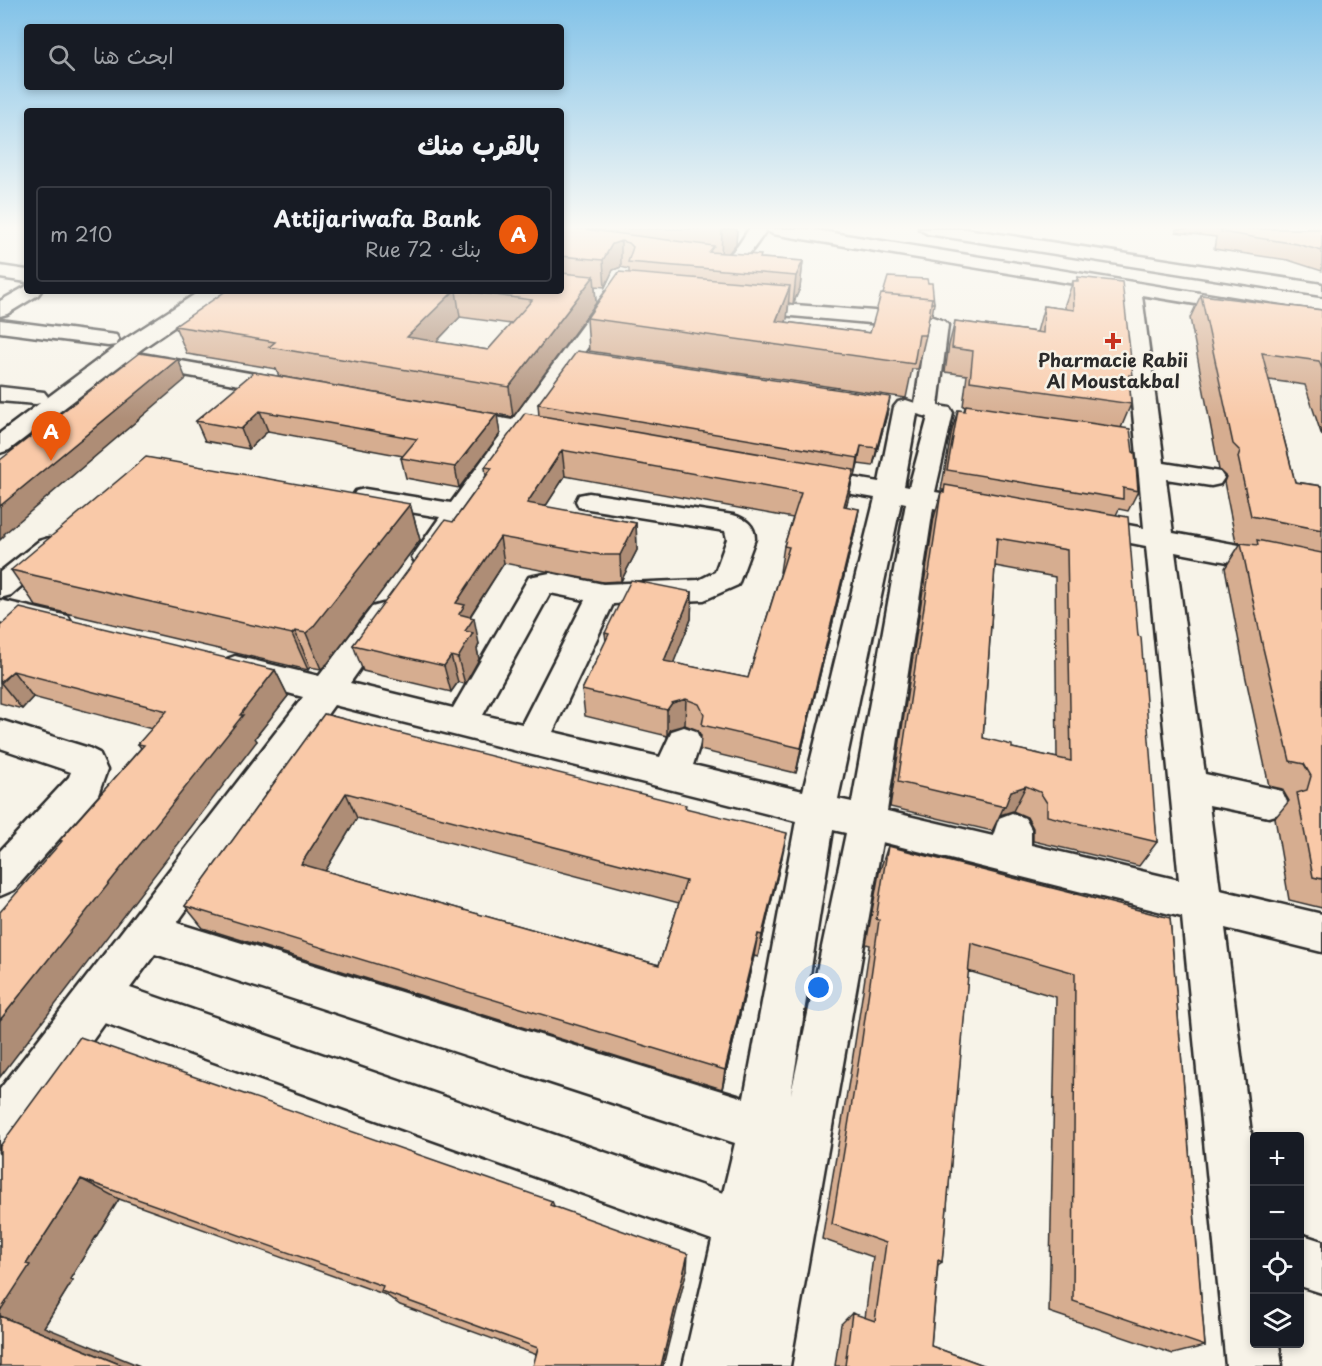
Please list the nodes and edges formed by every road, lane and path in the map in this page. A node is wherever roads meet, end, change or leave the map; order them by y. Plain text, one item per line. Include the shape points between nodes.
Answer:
1 (614, 293) edge
2 (1131, 293) edge
3 (1160, 293) edge
4 (26, 294) edge
5 (178, 294) edge
6 (208, 294) edge
7 (724, 305) edge
8 (0, 310) edge
9 (1322, 319) edge
10 (0, 326) edge
11 (120, 347) junction
12 (314, 384) edge
13 (0, 394) edge
14 (36, 397) junction
15 (433, 405) edge
16 (524, 422) junction
17 (0, 423) edge
18 (577, 430) edge
19 (0, 445) edge
20 (1142, 451) junction
21 (793, 466) edge
22 (1211, 478) dead end
23 (907, 485) junction
24 (341, 493) edge
25 (590, 501) dead end
26 (1009, 503) edge
27 (458, 512) junction
28 (1066, 513) edge
29 (70, 528) edge
30 (1158, 529) junction
31 (1322, 549) edge
32 (1322, 570) edge
33 (0, 588) edge
34 (603, 594) junction
35 (0, 610) edge
36 (90, 633) edge
37 (204, 660) edge
38 (328, 691) junction
39 (462, 722) junction
40 (0, 734) edge
41 (532, 741) junction
42 (684, 741) dead end
43 (671, 774) junction
44 (1187, 786) junction
45 (1269, 802) dead end
46 (817, 810) junction
47 (867, 822) junction
48 (0, 878) edge
49 (1201, 904) junction
50 (146, 932) junction
51 (1322, 933) edge
52 (96, 998) junction
53 (0, 1128) edge
54 (762, 1128) junction
55 (741, 1225) junction
56 (1247, 1244) edge
57 (1304, 1262) edge
58 (1322, 1267) edge
59 (711, 1366) edge
60 (762, 1366) edge
61 (1254, 1366) edge

1 - 16 street via 583,359
2 - 20 street
3 - 9 street
4 - 8 street
5 - 11 street
6 - 11 street
7 - 23 street via 934,323 938,327
10 - 11 street
11 - 12 street
11 - 14 street
11 - 19 street
13 - 14 street
14 - 17 street
15 - 16 street
16 - 18 street
16 - 27 street
20 - 22 street
20 - 30 street
21 - 23 street
23 - 26 street
23 - 46 street
23 - 47 street
24 - 27 street
25 - 34 street via 733,524 742,533 728,578 717,585 704,590
27 - 38 street
28 - 30 street
29 - 33 street
30 - 31 street
30 - 32 street
30 - 44 street
34 - 39 street via 540,584
34 - 41 street
35 - 36 street
37 - 38 street
38 - 39 street
38 - 50 street
39 - 41 street
40 - 48 street via 76,758 89,770 85,784
41 - 43 street
42 - 43 street
43 - 46 street
44 - 45 street
44 - 49 street
46 - 47 street
46 - 54 street
47 - 49 street via 1012,843
47 - 60 street
49 - 51 street
49 - 56 street
50 - 52 street
50 - 54 street
52 - 53 street
52 - 55 street
54 - 55 street
55 - 59 street
56 - 61 street
57 - 58 street

